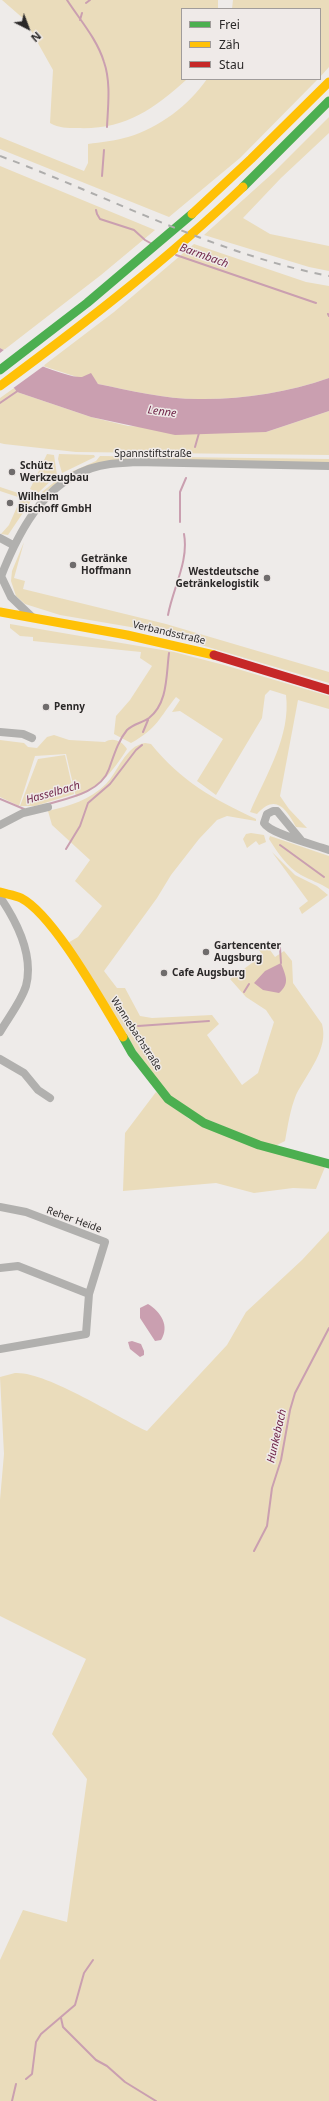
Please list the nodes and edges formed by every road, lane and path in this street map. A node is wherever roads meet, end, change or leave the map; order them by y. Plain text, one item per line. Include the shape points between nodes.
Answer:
1 (329, 82) edge
2 (329, 101) edge
3 (0, 370) edge
4 (0, 386) edge
5 (329, 466) edge
6 (0, 538) edge
7 (13, 545) junction
8 (0, 577) edge
9 (0, 612) edge
10 (32, 617) junction
11 (329, 690) edge
12 (0, 732) edge
13 (32, 738) dead end
14 (48, 807) dead end
15 (0, 825) edge
16 (301, 840) dead end
17 (329, 850) edge
18 (0, 892) edge
19 (0, 897) edge
20 (0, 1032) edge
21 (0, 1059) edge
22 (50, 1098) dead end
23 (329, 1164) edge
24 (0, 1207) edge
25 (0, 1268) edge
26 (89, 1294) junction
27 (0, 1349) edge

1 - 3 main road via 264,148 190,216 97,296
2 - 4 main road via 204,223 91,318
5 - 7 street, Spannstiftstraße via 134,462 109,464 71,477 55,488 33,511
6 - 7 street
7 - 8 street, Spannstiftstraße
8 - 10 street, Spannstiftstraße via 11,598
9 - 10 main road, Verbandsstraße
10 - 11 main road, Verbandsstraße via 199,651
12 - 13 street via 23,734
14 - 15 street via 23,813
16 - 17 street
18 - 23 main road, Wannebachstraße via 21,898 48,921 91,984 132,1053 168,1099 204,1123 259,1145
19 - 20 street via 14,917 25,946 28,976 25,988
21 - 22 street via 24,1073 38,1090
24 - 26 street, Reher Heide via 26,1212 105,1242
25 - 26 street via 18,1266
26 - 27 street, Reher Heide via 86,1334

